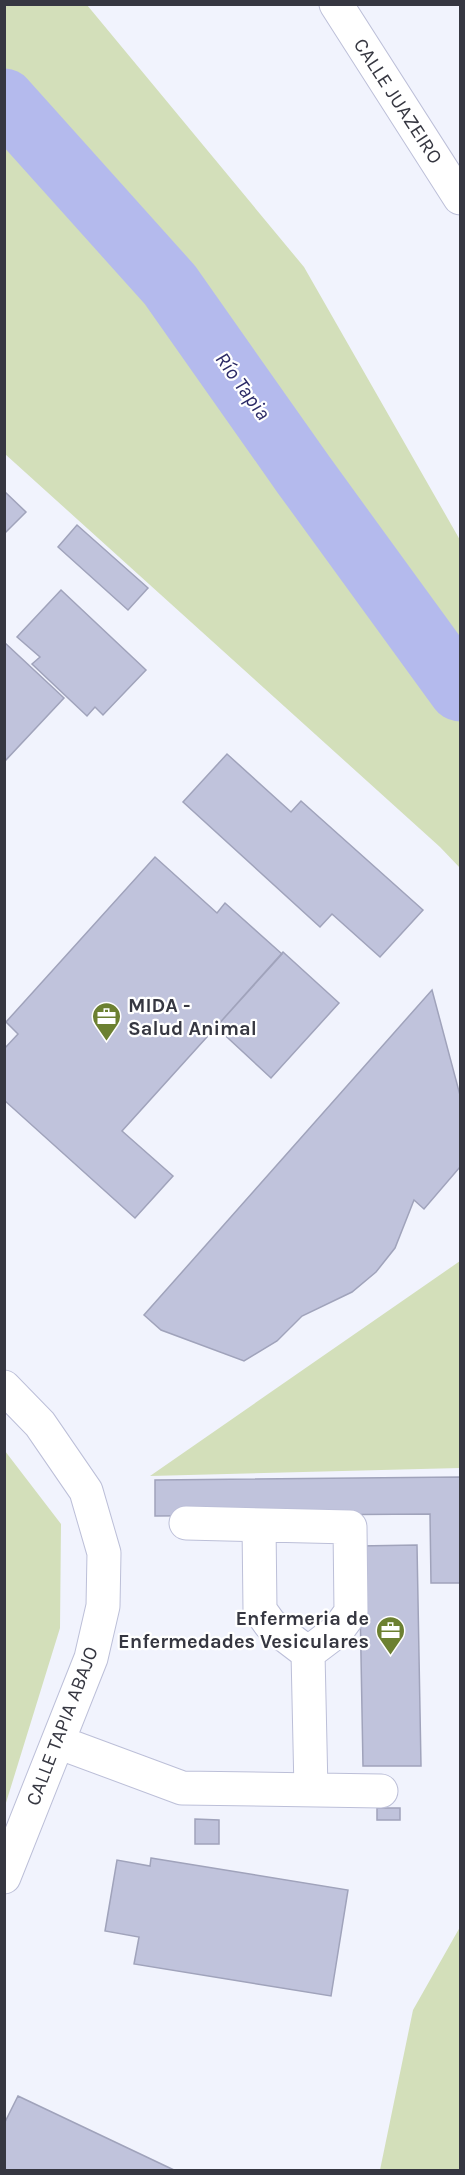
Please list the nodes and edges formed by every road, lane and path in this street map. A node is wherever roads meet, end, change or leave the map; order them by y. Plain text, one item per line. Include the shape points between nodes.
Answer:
1 (336, 4) edge
2 (460, 198) edge
3 (4, 1387) edge
4 (186, 1523) dead end
5 (259, 1525) junction
6 (308, 1653) junction
7 (58, 1742) junction
8 (311, 1790) junction
9 (381, 1791) dead end
10 (4, 1877) edge

1 - 2 street, CALLE JUAZEIRO
3 - 7 street, CALLE TAPIA ABAJO via 40,1424 86,1491 104,1553 103,1606 91,1658
4 - 5 street
5 - 6 street via 260,1610 270,1624
5 - 6 street via 350,1527 351,1612 336,1631
6 - 8 street
7 - 8 street via 182,1788
7 - 10 street, CALLE TAPIA ABAJO
8 - 9 street

